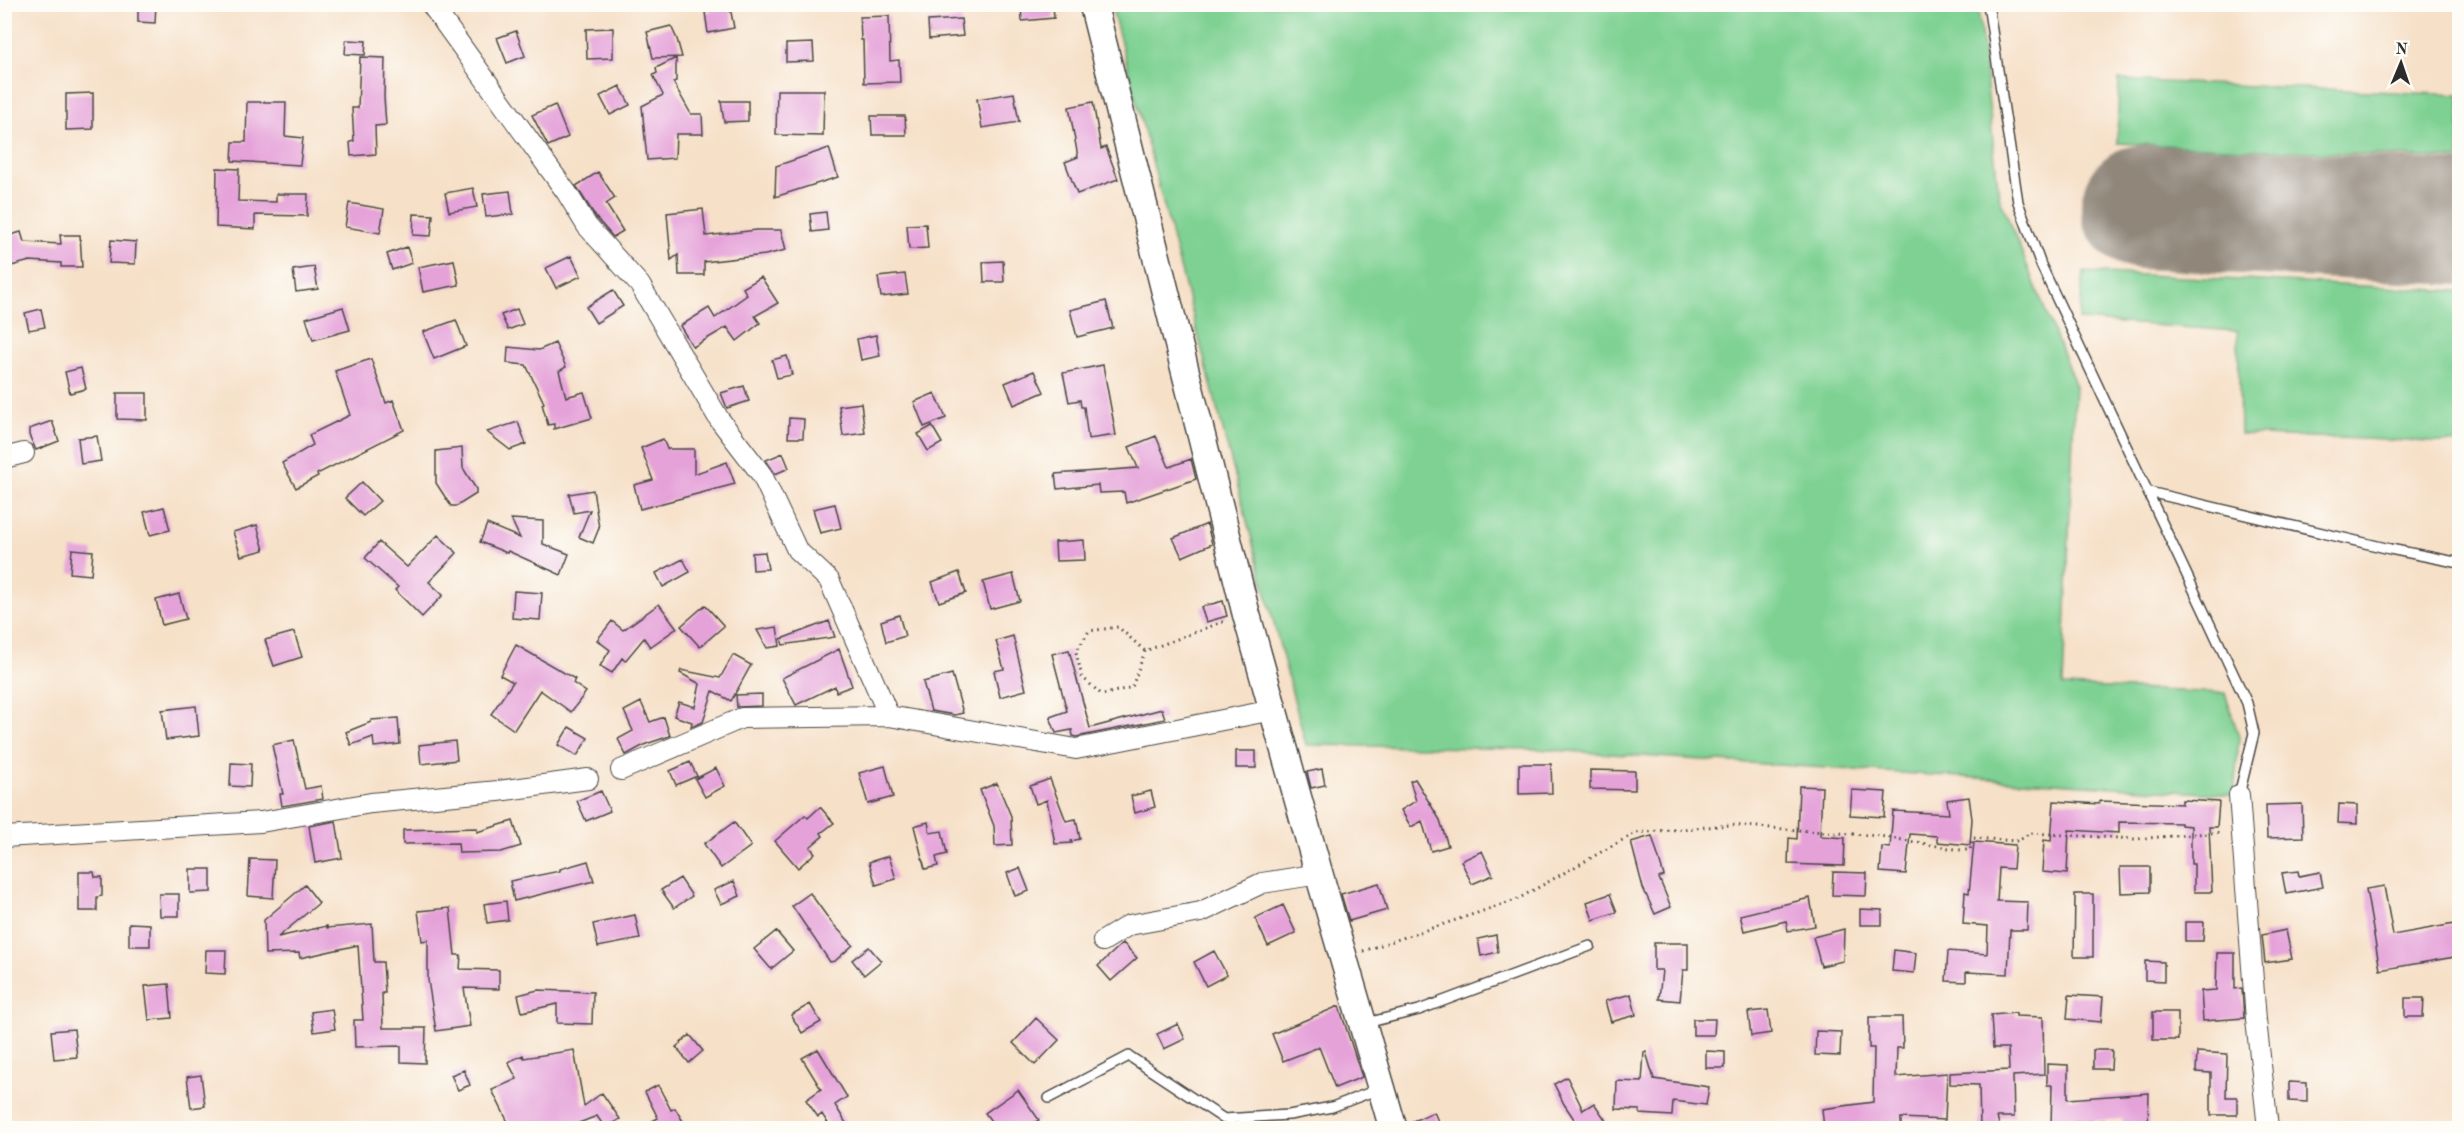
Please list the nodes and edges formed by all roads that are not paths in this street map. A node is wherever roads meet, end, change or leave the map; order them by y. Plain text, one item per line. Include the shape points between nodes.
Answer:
1 (431, 4) edge
2 (1093, 4) edge
3 (1988, 4) edge
4 (24, 453) dead end
5 (4, 458) edge
6 (2149, 492) junction
7 (2460, 563) edge
8 (1273, 710) junction
9 (889, 716) junction
10 (621, 770) dead end
11 (588, 779) dead end
12 (2240, 795) joint
13 (4, 837) edge
14 (1319, 874) junction
15 (1104, 941) dead end
16 (1590, 946) dead end
17 (1363, 1024) junction
18 (1382, 1088) junction
19 (1049, 1098) dead end
20 (1394, 1128) edge
21 (2268, 1128) edge

1 - 9 street via 587,226 640,285 718,419 762,475 797,550 829,580
2 - 8 street
3 - 6 lane via 2019,202 2049,283
4 - 5 street
6 - 7 lane
6 - 12 lane via 2247,703 2254,733
8 - 9 street via 1076,749
8 - 14 street
9 - 10 street via 742,718
11 - 13 street via 371,803 261,822
12 - 21 street
14 - 15 street via 1262,883 1201,912 1129,925
14 - 17 street
16 - 17 lane via 1419,1010
17 - 18 street
18 - 19 lane via 1332,1107 1289,1115 1224,1119 1129,1056
18 - 20 street

